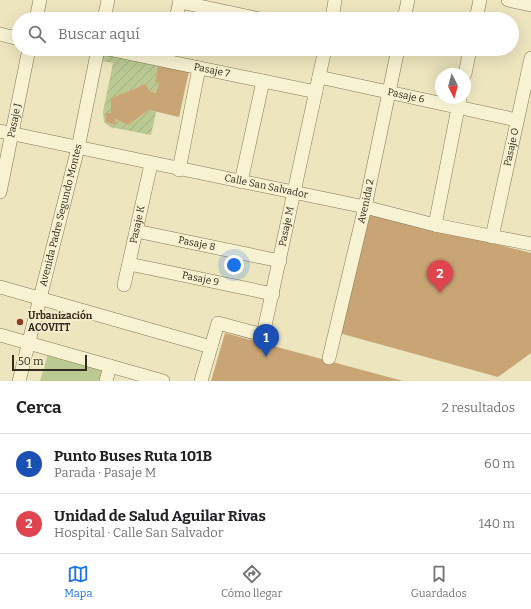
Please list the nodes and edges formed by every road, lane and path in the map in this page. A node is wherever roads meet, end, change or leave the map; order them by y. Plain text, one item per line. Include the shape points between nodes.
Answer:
1 (40, 0) edge
2 (108, 0) edge
3 (335, 0) edge
4 (408, 0) edge
5 (480, 0) edge
6 (508, 0) edge
7 (180, 1) edge
8 (531, 5) edge
9 (37, 12) edge
10 (105, 12) edge
11 (178, 12) edge
12 (229, 12) edge
13 (333, 12) edge
14 (405, 12) edge
15 (477, 12) edge
16 (0, 34) edge
17 (12, 37) edge
18 (28, 56) edge
19 (97, 56) edge
20 (170, 56) edge
21 (323, 56) edge
22 (397, 56) edge
23 (469, 56) edge
24 (531, 58) edge
25 (199, 68) junction
26 (466, 68) edge
27 (319, 76) junction
28 (529, 79) edge
29 (262, 81) junction
30 (316, 92) junction
31 (389, 93) junction
32 (435, 100) edge
33 (459, 104) edge
34 (462, 104) edge
35 (517, 120) junction
36 (6, 132) edge
37 (78, 148) junction
38 (151, 164) junction
39 (179, 170) junction
40 (241, 182) junction
41 (0, 192) edge
42 (295, 192) junction
43 (365, 207) junction
44 (435, 225) junction
45 (136, 231) junction
46 (492, 237) junction
47 (531, 244) edge
48 (280, 262) junction
49 (129, 264) junction
50 (124, 285) dead end
51 (0, 287) edge
52 (273, 294) junction
53 (40, 299) junction
54 (0, 335) edge
55 (29, 344) junction
56 (211, 347) junction
57 (330, 356) dead end
58 (110, 366) junction
59 (19, 381) edge
60 (106, 381) edge
61 (163, 381) edge
62 (201, 381) edge

1 - 9 street
2 - 10 street
3 - 13 street
4 - 14 street
5 - 15 street
6 - 8 street
7 - 11 street
7 - 12 street
16 - 17 street
18 - 36 street, Pasaje J
19 - 37 street, Avenida Padre Segundo Montes
20 - 25 street, Pasaje 7
21 - 27 street, Pasaje M
22 - 31 street, Avenida 2
23 - 26 street
24 - 28 street, Pasaje O
25 - 29 street, Pasaje 7
25 - 39 street
27 - 30 street, Pasaje M
27 - 31 street, Pasaje 6
28 - 35 street, Pasaje O
29 - 30 street, Pasaje 7
29 - 40 street
30 - 42 street, Pasaje M
31 - 32 street, Pasaje 6
31 - 43 street, Avenida 2
33 - 44 street
34 - 35 street, Pasaje 6
35 - 46 street, Pasaje O
36 - 37 street, Calle San Salvador
36 - 41 street, Pasaje J
37 - 38 street, Calle San Salvador
37 - 53 street, Avenida Padre Segundo Montes
38 - 39 street, Calle San Salvador
38 - 45 street, Pasaje K
39 - 40 street, Calle San Salvador
40 - 42 street, Calle San Salvador
42 - 43 street, Calle San Salvador
42 - 48 street, Pasaje M
43 - 44 street, Calle San Salvador
43 - 57 street, Avenida 2
44 - 46 street, Calle San Salvador
45 - 48 street, Pasaje 8
45 - 49 street, Pasaje K
46 - 47 street, Calle San Salvador
48 - 52 street, Pasaje M
49 - 50 street, Pasaje K
49 - 52 street, Pasaje 9
51 - 53 street
52 - 56 street, Pasaje M via 263,334 218,323
53 - 55 street, Avenida Padre Segundo Montes
53 - 56 street
54 - 55 street
55 - 58 street
55 - 59 street, Avenida Padre Segundo Montes
56 - 62 street
58 - 60 street
58 - 61 street

